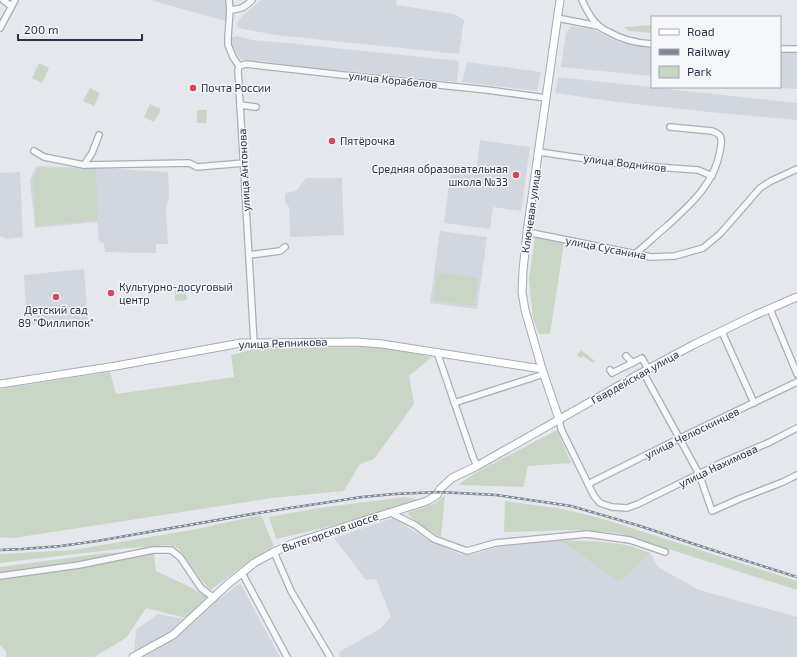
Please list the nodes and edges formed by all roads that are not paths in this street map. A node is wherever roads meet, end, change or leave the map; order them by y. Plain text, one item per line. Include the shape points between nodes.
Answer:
1 (15, 0) edge
2 (229, 0) edge
3 (252, 0) edge
4 (560, 0) edge
5 (582, 0) edge
6 (8, 4) edge
7 (230, 10) junction
8 (557, 18) junction
9 (598, 26) junction
10 (0, 28) edge
11 (651, 44) edge
12 (781, 49) edge
13 (797, 49) edge
14 (239, 66) junction
15 (546, 98) junction
16 (240, 105) junction
17 (256, 107) dead end
18 (670, 127) dead end
19 (99, 135) dead end
20 (34, 151) dead end
21 (539, 152) junction
22 (244, 163) junction
23 (84, 166) junction
24 (797, 169) edge
25 (712, 176) junction
26 (527, 232) junction
27 (285, 247) dead end
28 (635, 254) junction
29 (249, 255) junction
30 (797, 297) edge
31 (770, 309) junction
32 (722, 332) junction
33 (254, 343) junction
34 (437, 352) junction
35 (626, 356) dead end
36 (632, 363) junction
37 (610, 370) dead end
38 (645, 370) junction
39 (543, 372) junction
40 (797, 374) edge
41 (797, 382) edge
42 (0, 384) edge
43 (454, 403) junction
44 (754, 403) junction
45 (559, 419) junction
46 (797, 428) edge
47 (680, 438) junction
48 (477, 466) junction
49 (699, 474) junction
50 (797, 475) edge
51 (588, 484) junction
52 (389, 512) junction
53 (274, 552) junction
54 (665, 552) dead end
55 (242, 573) junction
56 (0, 576) edge
57 (214, 598) junction
58 (133, 657) edge
59 (287, 657) edge
60 (330, 657) edge

1 - 6 street
2 - 7 street, улица Антонова
3 - 7 street via 246,6
4 - 8 main road, Ключевая улица
5 - 9 street
6 - 10 street
7 - 14 street, улица Антонова via 228,45
8 - 9 street
8 - 15 main road, Ключевая улица
9 - 11 street via 627,40
12 - 13 street
14 - 15 street, улица Корабелов via 253,64
14 - 16 street, улица Антонова
15 - 21 main road, Ключевая улица
16 - 17 street
16 - 22 street, улица Антонова
18 - 25 street via 712,131 718,134 721,138 721,148 719,161
19 - 23 street
20 - 23 street via 44,157
21 - 25 street, улица Водников via 628,165 698,170
21 - 26 main road, Ключевая улица
22 - 23 street via 196,167 189,163
22 - 29 street, улица Антонова
24 - 28 street, улица Сусанина via 760,188 720,234 703,248 675,256 651,257
25 - 28 street via 692,203
26 - 28 street, улица Сусанина
26 - 39 main road, Ключевая улица via 522,292
27 - 29 street via 280,251
29 - 33 street, улица Антонова
30 - 31 main road, Гвардейская улица
31 - 32 main road, Гвардейская улица
31 - 40 street
32 - 38 main road, Гвардейская улица
32 - 44 street
33 - 34 main road, улица Репникова via 356,342
33 - 42 main road, улица Репникова via 234,344
34 - 39 main road, улица Репникова
34 - 43 street
35 - 36 street
36 - 37 street via 612,373
36 - 38 street via 642,358
38 - 45 main road, Гвардейская улица
38 - 47 street
39 - 43 street
39 - 45 main road, Ключевая улица
41 - 44 street, улица Челюскинцев
43 - 48 street
44 - 47 street, улица Челюскинцев
45 - 48 main road, Гвардейская улица
45 - 51 street, улица Нахимова via 561,429
46 - 49 street, улица Нахимова
47 - 49 street
47 - 51 street, улица Челюскинцев
48 - 52 main road, Вытегорское шоссе via 452,478 437,495 427,501
49 - 50 street via 712,510
49 - 51 street, улица Нахимова via 627,508 612,507 600,502
52 - 53 main road, Вытегорское шоссе
52 - 54 street via 434,539 467,551 495,543 587,534 630,540
53 - 55 main road, Вытегорское шоссе
53 - 60 street via 291,591
55 - 57 main road, Вытегорское шоссе
55 - 59 street
56 - 57 street via 79,565 153,550 171,550 180,557 201,588
57 - 58 main road, Вытегорское шоссе via 173,635

